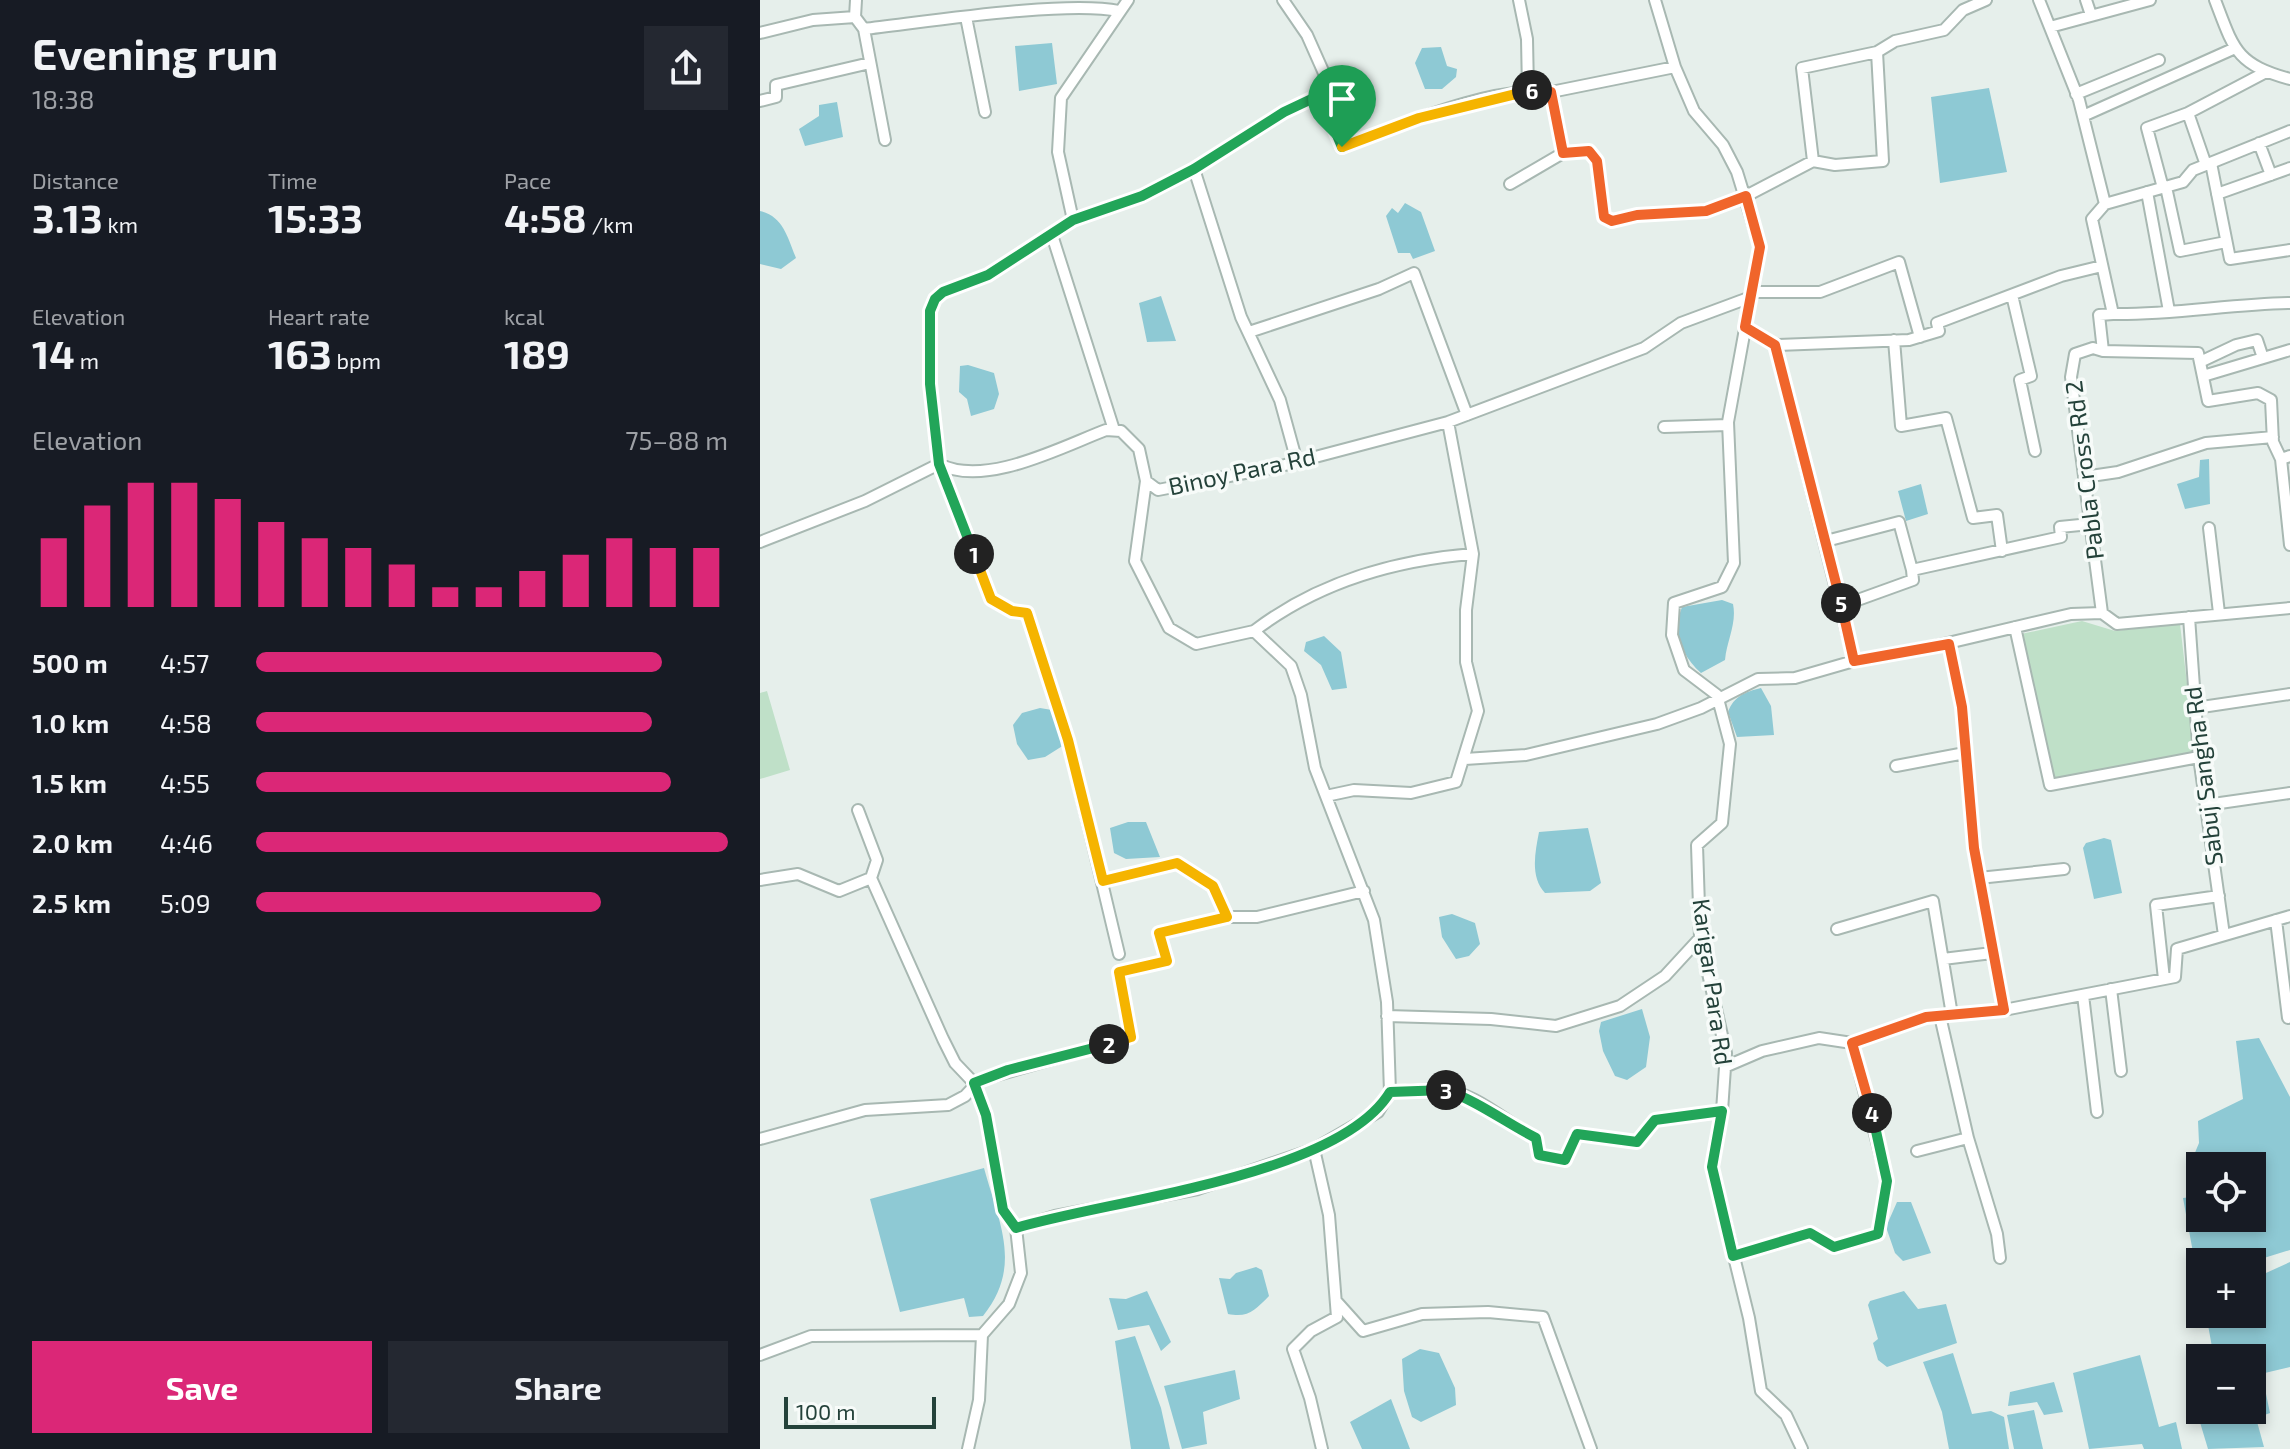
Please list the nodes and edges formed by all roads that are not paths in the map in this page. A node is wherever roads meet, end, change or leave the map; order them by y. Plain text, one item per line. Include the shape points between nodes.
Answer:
1 (856, 0) edge
2 (1128, 0) edge
3 (1283, 0) edge
4 (1519, 0) edge
5 (1655, 0) edge
6 (1986, 0) edge
7 (2039, 0) edge
8 (2086, 0) edge
9 (2150, 0) edge
10 (2215, 0) edge
11 (1119, 11) junction
12 (2091, 15) junction
13 (855, 17) junction
14 (966, 17) junction
15 (2050, 27) junction
16 (864, 29) junction
17 (760, 33) edge
18 (2233, 49) junction
19 (1877, 52) junction
20 (2159, 60) dead end
21 (870, 63) junction
22 (1675, 67) junction
23 (2266, 72) junction
24 (2290, 79) edge
25 (1528, 90) junction
26 (1551, 92) junction
27 (2076, 94) junction
28 (1320, 95) junction
29 (760, 101) edge
30 (985, 112) dead end
31 (2188, 113) junction
32 (2083, 116) junction
33 (2290, 131) edge
34 (885, 140) dead end
35 (2259, 143) junction
36 (1563, 153) junction
37 (1813, 161) junction
38 (2208, 164) junction
39 (2290, 168) edge
40 (1194, 169) junction
41 (2271, 175) junction
42 (1510, 184) dead end
43 (2165, 187) junction
44 (2147, 192) junction
45 (2217, 194) junction
46 (1746, 196) junction
47 (2105, 204) junction
48 (1073, 220) junction
49 (1052, 235) junction
50 (2226, 242) junction
51 (2290, 250) edge
52 (2102, 266) junction
53 (1751, 295) junction
54 (2012, 295) junction
55 (2290, 303) edge
56 (2169, 311) junction
57 (2113, 314) junction
58 (1745, 327) junction
59 (1249, 332) junction
60 (1920, 337) junction
61 (1894, 340) junction
62 (1775, 345) junction
63 (2290, 350) edge
64 (2103, 351) junction
65 (2263, 358) junction
66 (2200, 362) junction
67 (2203, 376) junction
68 (1467, 415) junction
69 (1448, 422) junction
70 (1728, 425) junction
71 (1664, 427) dead end
72 (1114, 430) junction
73 (2273, 437) junction
74 (2035, 451) dead end
75 (2286, 458) edge
76 (1297, 462) junction
77 (939, 464) junction
78 (2084, 477) junction
79 (1146, 481) junction
80 (2090, 524) junction
81 (2209, 528) dead end
82 (1826, 541) junction
83 (760, 542) edge
84 (2290, 545) edge
85 (2002, 551) junction
86 (1473, 554) junction
87 (1912, 570) junction
88 (1841, 606) junction
89 (2290, 608) edge
90 (2102, 613) junction
91 (2219, 613) junction
92 (2189, 617) junction
93 (2015, 627) junction
94 (1254, 631) junction
95 (1949, 644) junction
96 (1854, 661) junction
97 (2290, 694) edge
98 (1719, 698) junction
99 (2195, 708) junction
100 (1965, 753) junction
101 (2199, 757) junction
102 (1465, 759) junction
103 (1896, 766) dead end
104 (2290, 793) edge
105 (1326, 796) junction
106 (2206, 805) junction
107 (858, 810) dead end
108 (2064, 869) dead end
109 (871, 878) junction
110 (1979, 878) junction
111 (760, 880) edge
112 (1103, 881) junction
113 (1364, 891) junction
114 (2219, 896) junction
115 (2290, 916) edge
116 (1227, 917) junction
117 (2276, 920) junction
118 (1837, 929) dead end
119 (2224, 935) junction
120 (1700, 938) junction
121 (1992, 953) junction
122 (1119, 954) dead end
123 (1943, 959) junction
124 (2164, 979) junction
125 (2111, 989) junction
126 (2083, 995) junction
127 (2004, 1010) junction
128 (1952, 1015) junction
129 (1387, 1016) junction
130 (1940, 1016) junction
131 (2288, 1018) edge
132 (1852, 1043) junction
133 (1727, 1066) junction
134 (2121, 1071) dead end
135 (974, 1083) junction
136 (1390, 1092) junction
137 (1722, 1111) junction
138 (2097, 1112) dead end
139 (1968, 1138) junction
140 (760, 1139) edge
141 (1314, 1149) junction
142 (1917, 1151) dead end
143 (1016, 1228) junction
144 (1733, 1256) junction
145 (2000, 1258) dead end
146 (1337, 1302) junction
147 (982, 1335) junction
148 (760, 1355) edge
149 (968, 1449) edge
150 (1322, 1449) edge
151 (1591, 1449) edge
152 (1802, 1449) edge

1 - 13 street
2 - 11 street
3 - 28 street via 1326,74 1331,89
4 - 25 street via 1527,39
5 - 22 street
6 - 19 street via 1963,10 1944,30 1895,41
7 - 15 street
8 - 12 street
9 - 12 street
10 - 18 street
11 - 14 street via 1100,5 1060,6
11 - 48 street via 1061,98 1058,152
12 - 15 street
13 - 16 street
13 - 17 street via 813,20
14 - 16 street
14 - 30 street
15 - 27 street
16 - 21 street
18 - 23 street
18 - 32 street
19 - 37 street via 1802,68
19 - 37 street via 1883,161
20 - 27 street
21 - 29 street via 776,85 776,97
21 - 34 street
22 - 26 street
22 - 46 street via 1694,111 1729,154
23 - 24 street
23 - 31 street
25 - 26 street
25 - 28 street via 1419,118 1342,147
26 - 36 street
27 - 32 street
28 - 40 street
31 - 38 street
31 - 43 street via 2147,128
32 - 47 street
33 - 35 street
35 - 38 street
35 - 41 street
36 - 42 street
36 - 46 street via 1589,151 1597,161 1604,217 1612,221 1706,211
37 - 46 street
38 - 43 street via 2183,182
38 - 45 street
39 - 41 street
40 - 48 street via 1142,196
40 - 59 street
41 - 45 street
43 - 44 street
43 - 50 street via 2180,251
44 - 47 street
44 - 56 street
45 - 50 street
46 - 53 street via 1760,247
47 - 52 street via 2092,219
48 - 49 street
49 - 72 street
49 - 77 street via 988,275 935,299 930,311 930,384
50 - 51 street via 2230,259
52 - 54 street
52 - 57 street
53 - 58 street
53 - 60 street via 1820,292 1899,262
53 - 68 street, Binoy Para Rd via 1681,323 1644,348
54 - 60 street via 1937,323 1939,331
54 - 74 street via 2031,376 2020,380
55 - 56 street
56 - 57 street
57 - 64 street, Pabla Cross Rd 2 via 2099,315
58 - 62 street
58 - 70 street
59 - 68 street via 1414,273
59 - 76 street via 1280,400
60 - 61 street
61 - 62 street
61 - 85 street via 1901,426 1946,418 1973,518 1997,515
62 - 82 street
63 - 65 street
64 - 66 street via 2198,353
64 - 78 street, Pabla Cross Rd 2 via 2093,348 2075,354 2071,377
65 - 66 street via 2257,340
65 - 67 street
66 - 67 street
67 - 73 street via 2208,401 2258,393 2271,400
68 - 69 street, Binoy Para Rd
69 - 76 street, Binoy Para Rd
69 - 86 street
70 - 71 street
70 - 98 street via 1734,563 1722,587 1674,603 1672,635 1684,670
72 - 77 street via 1011,467 963,472
72 - 79 street, Binoy Para Rd via 1139,449
73 - 75 street
73 - 78 street via 2206,443 2118,472
75 - 84 street
76 - 79 street, Binoy Para Rd via 1158,490
77 - 83 street via 865,501
77 - 112 street via 991,599 1027,613 1068,740
78 - 80 street, Pabla Cross Rd 2
79 - 94 street via 1135,561 1169,628 1196,644
80 - 85 street via 2060,527 2061,537
80 - 90 street, Pabla Cross Rd 2
81 - 91 street
82 - 87 street via 1899,522
82 - 88 street
85 - 87 street
86 - 94 street via 1426,558 1328,587 1290,603
86 - 102 street via 1466,662 1478,711
87 - 88 street via 1913,580
88 - 96 street
89 - 91 street
90 - 92 street via 2117,624
90 - 93 street
91 - 92 street
92 - 99 street, Sabuj Sangha Rd
93 - 95 street
93 - 101 street via 2050,785
94 - 105 street via 1291,666
95 - 96 street
95 - 100 street
96 - 98 street via 1795,678 1758,679
97 - 99 street
98 - 102 street via 1657,724 1526,755
98 - 120 street, Karigar Para Rd via 1730,744 1729,775 1722,823 1697,845
99 - 101 street, Sabuj Sangha Rd
100 - 103 street
100 - 110 street
101 - 106 street, Sabuj Sangha Rd
102 - 105 street via 1456,782 1411,793 1354,790
104 - 106 street
105 - 113 street
106 - 114 street, Sabuj Sangha Rd
107 - 109 street via 877,860
108 - 110 street
109 - 111 street via 839,891 798,874
109 - 135 street via 955,1063
110 - 121 street
112 - 116 street via 1177,863 1213,886
112 - 122 street
113 - 116 street via 1257,917
113 - 129 street via 1374,920
114 - 119 street, Sabuj Sangha Rd
114 - 124 street via 2156,905
115 - 117 street
116 - 135 street via 1159,933 1167,961 1119,972 1131,1037
117 - 119 street
117 - 131 street
118 - 123 street via 1933,901
119 - 124 street via 2177,949 2175,977
120 - 129 street via 1665,976 1620,1006 1556,1026
120 - 133 street, Karigar Para Rd
121 - 123 street
121 - 127 street
123 - 128 street
124 - 125 street
125 - 126 street
125 - 134 street
126 - 127 street
126 - 138 street
127 - 128 street
128 - 130 street
129 - 136 street
130 - 132 street
130 - 139 street
132 - 133 street via 1819,1038 1762,1051
132 - 144 street via 1887,1181 1878,1234 1834,1247 1810,1233
133 - 137 street, Karigar Para Rd
135 - 140 street via 965,1096 948,1105 865,1110
135 - 143 street via 986,1115 1003,1210
136 - 137 street via 1444,1089 1479,1102 1536,1138 1539,1155 1565,1160 1577,1134 1637,1142 1655,1120
136 - 141 street via 1378,1112
137 - 144 street, Karigar Para Rd via 1712,1167
139 - 142 street
139 - 145 street
141 - 143 street via 1198,1189
141 - 146 street via 1329,1215
143 - 147 street via 1021,1273 1009,1304
144 - 152 street, Karigar Para Rd via 1761,1391 1786,1415
146 - 150 street via 1337,1317 1293,1349
146 - 151 street via 1363,1331 1422,1314 1543,1317
147 - 148 street via 811,1336
147 - 149 street via 979,1400

